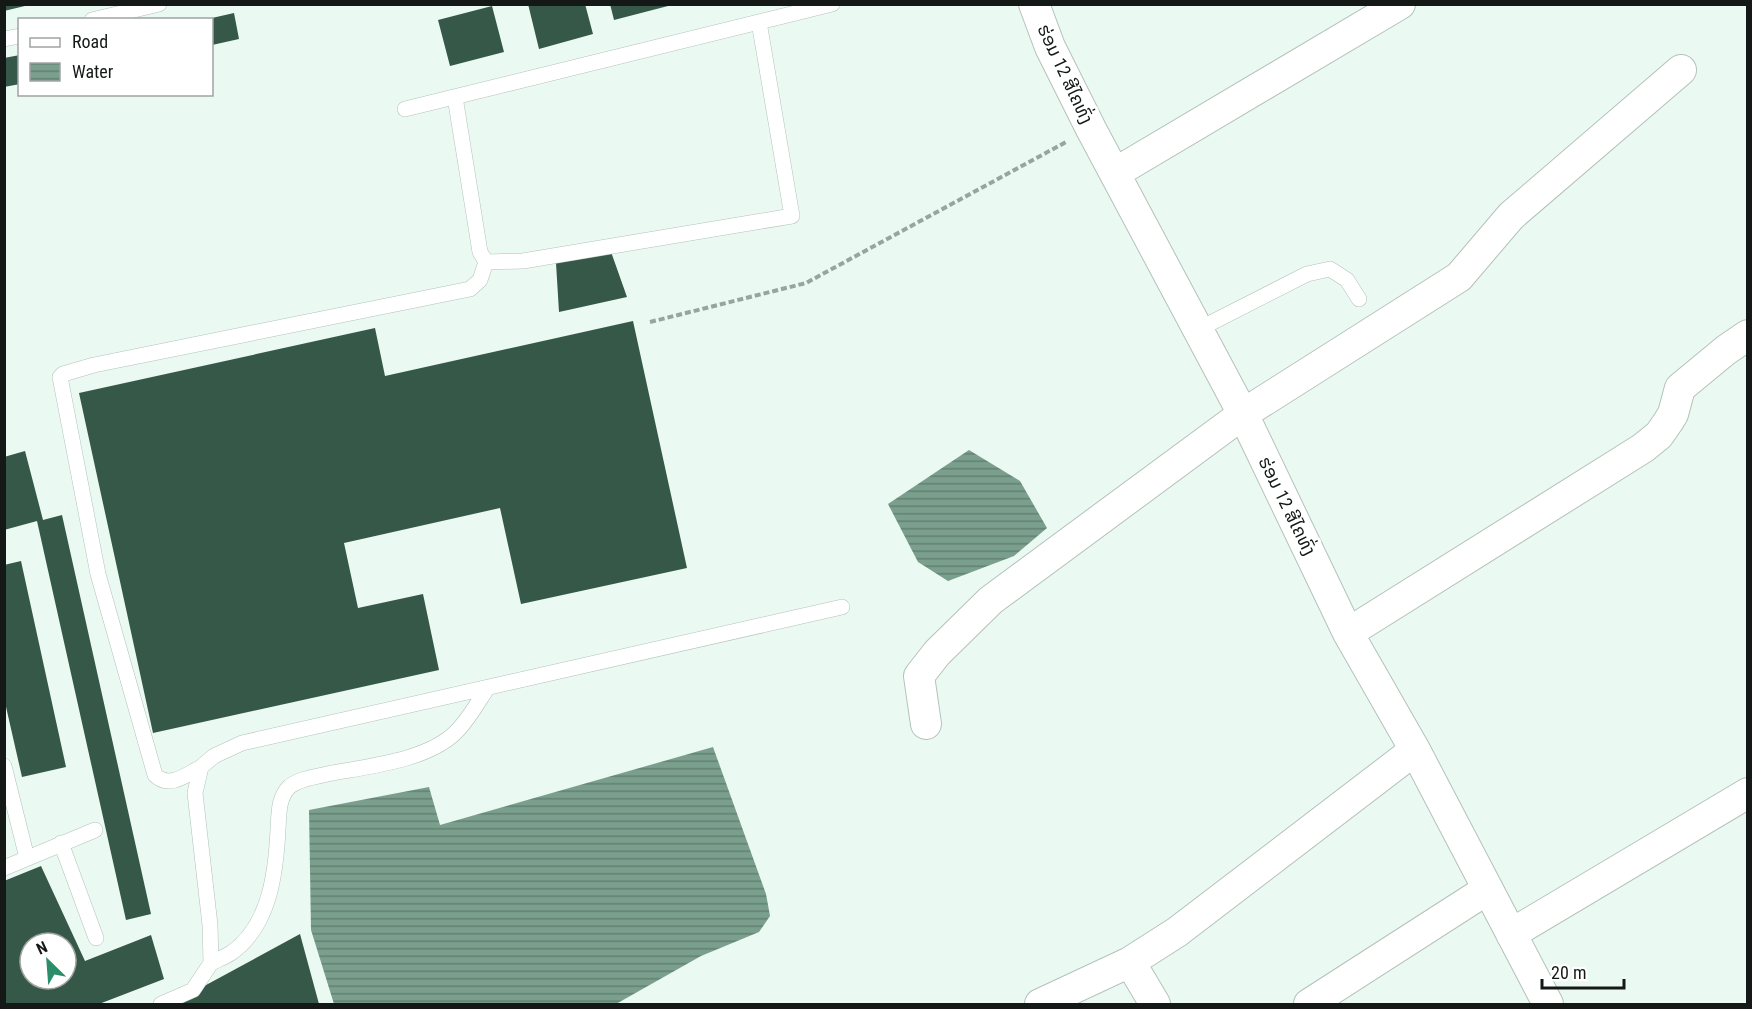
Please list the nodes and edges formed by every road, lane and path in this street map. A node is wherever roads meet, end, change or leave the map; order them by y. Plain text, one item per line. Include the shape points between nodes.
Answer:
1 (159, 4) edge
2 (832, 4) edge
3 (1034, 4) edge
4 (1400, 4) edge
5 (100, 18) edge
6 (759, 22) junction
7 (1681, 70) dead end
8 (455, 97) junction
9 (405, 109) dead end
10 (1090, 129) junction
11 (1115, 173) junction
12 (486, 262) junction
13 (1359, 299) dead end
14 (650, 322) dead end
15 (1199, 329) junction
16 (1748, 335) edge
17 (1243, 414) junction
18 (842, 607) dead end
19 (1348, 633) junction
20 (488, 687) junction
21 (926, 724) dead end
22 (1415, 750) junction
23 (4, 766) edge
24 (201, 767) junction
25 (1748, 793) edge
26 (95, 830) dead end
27 (61, 843) junction
28 (27, 858) junction
29 (4, 868) edge
30 (1488, 889) junction
31 (1512, 934) junction
32 (96, 938) dead end
33 (1130, 962) junction
34 (211, 963) junction
35 (161, 1005) edge
36 (1040, 1005) edge
37 (1155, 1005) edge
38 (1309, 1005) edge
39 (1548, 1005) edge

1 - 5 lane
2 - 6 lane
3 - 10 street, ຮ່ອມ 12 ສີໄຄທົ່ງ
4 - 11 street
6 - 8 lane
6 - 12 lane via 792,216 523,261
7 - 17 street via 1511,216 1459,277
8 - 9 lane
8 - 12 lane via 480,252
10 - 11 street, ຮ່ອມ 12 ສີໄຄທົ່ງ
10 - 14 path via 806,283
11 - 15 street, ຮ່ອມ 12 ສີໄຄທົ່ງ
12 - 24 lane via 480,280 470,289 94,365 60,377 98,574 154,775 165,782 172,781
13 - 15 lane via 1347,280 1330,270 1307,274
15 - 17 street, ຮ່ອມ 12 ສີໄຄທົ່ງ
16 - 19 street via 1680,388 1668,423 1643,448
17 - 19 street, ຮ່ອມ 12 ສີໄຄທົ່ງ
17 - 21 street via 991,600 962,627 919,676
18 - 20 lane
19 - 22 street, ຮ່ອມ 12 ສີໄຄທົ່ງ
20 - 24 lane via 242,743
20 - 34 lane via 455,732 436,747 404,759 290,785 279,806 277,856 265,908 232,952
22 - 30 street, ຮ່ອມ 12 ສີໄຄທົ່ງ
22 - 33 street via 1177,932
23 - 28 lane
24 - 34 lane via 195,793
25 - 31 street
26 - 27 lane
27 - 28 lane
27 - 32 lane
28 - 29 lane
30 - 31 street, ຮ່ອມ 12 ສີໄຄທົ່ງ
30 - 38 street
31 - 39 street, ຮ່ອມ 12 ສີໄຄທົ່ງ
33 - 36 street
33 - 37 street
34 - 35 lane via 193,990

